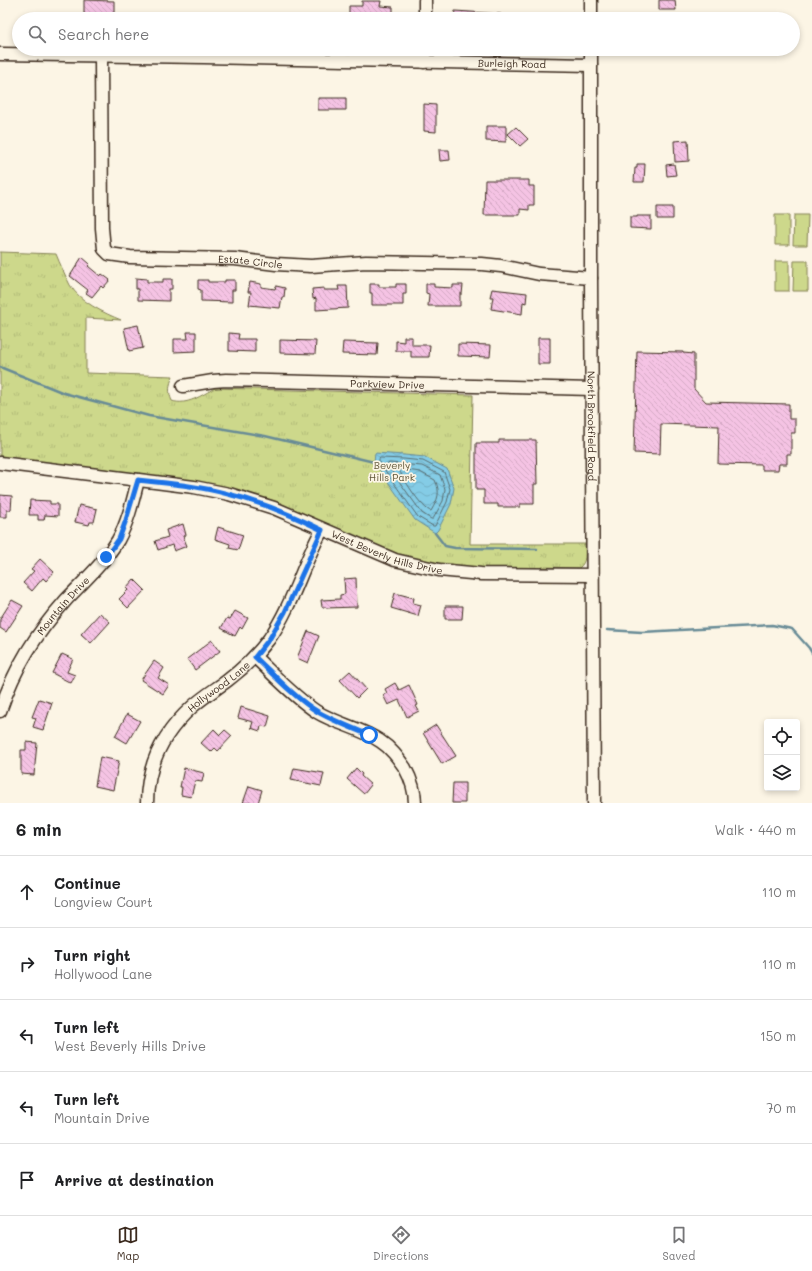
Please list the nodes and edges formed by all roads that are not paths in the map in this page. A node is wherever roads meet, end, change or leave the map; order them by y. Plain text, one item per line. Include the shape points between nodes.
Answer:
1 (425, 0) edge
2 (591, 0) edge
3 (425, 12) edge
4 (591, 12) edge
5 (0, 54) edge
6 (12, 54) edge
7 (101, 56) edge
8 (147, 56) edge
9 (424, 56) edge
10 (591, 56) edge
11 (424, 62) junction
12 (591, 65) junction
13 (591, 278) junction
14 (183, 386) dead end
15 (592, 389) junction
16 (0, 463) edge
17 (138, 480) junction
18 (322, 530) junction
19 (592, 575) junction
20 (255, 657) junction
21 (0, 711) edge
22 (147, 803) edge
23 (415, 803) edge
24 (594, 803) edge

1 - 3 street
2 - 4 street
5 - 6 street, Burleigh Road
7 - 13 street, Estate Circle via 102,228 104,249 109,254 235,259 311,266 366,262 482,264 540,274
8 - 11 street, Burleigh Road
9 - 11 street
10 - 12 street, North Brookfield Road
11 - 12 street, Burleigh Road
12 - 13 street, North Brookfield Road
13 - 15 street, North Brookfield Road
14 - 15 street, Parkview Drive via 226,380
15 - 19 street, North Brookfield Road
16 - 17 street, West Beverly Hills Drive
17 - 18 street, West Beverly Hills Drive via 228,494 274,508
17 - 21 street, Mountain Drive via 119,539 35,638 13,677
18 - 19 street, West Beverly Hills Drive via 395,560 439,570 481,574
18 - 20 street, Hollywood Lane via 285,612
19 - 24 street, North Brookfield Road
20 - 22 street, Hollywood Lane via 192,706 169,732 149,774
20 - 23 street via 317,711 381,741 391,750 411,780

